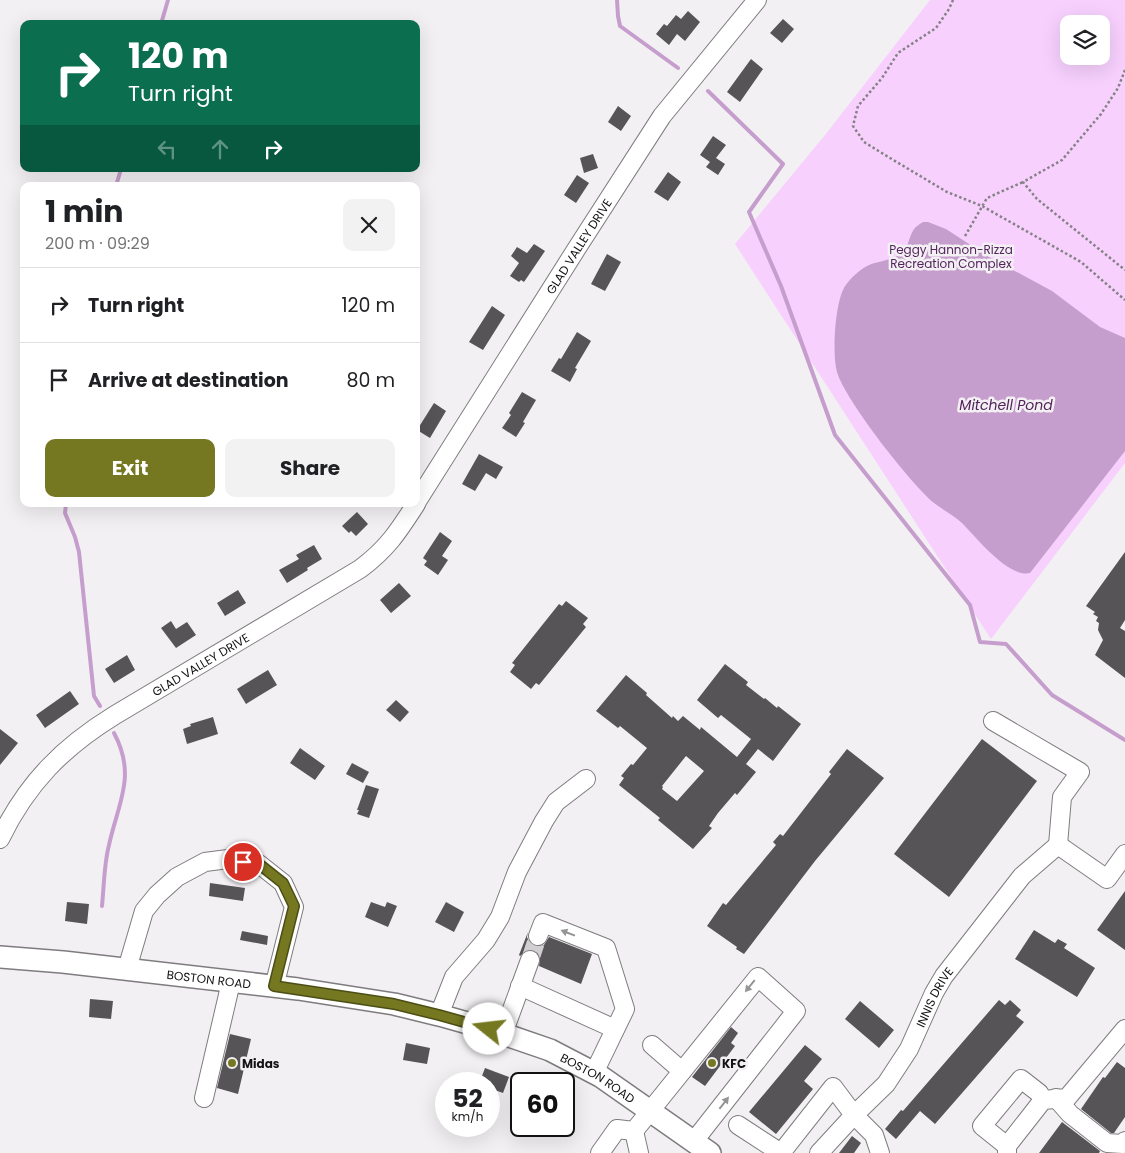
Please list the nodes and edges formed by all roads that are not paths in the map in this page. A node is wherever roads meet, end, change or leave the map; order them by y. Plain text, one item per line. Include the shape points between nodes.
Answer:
1 (757, 0) edge
2 (420, 498) edge
3 (414, 507) edge
4 (993, 720) dead end
5 (586, 778) dead end
6 (0, 839) edge
7 (1058, 845) junction
8 (1125, 854) edge
9 (538, 936) tunnel mouth
10 (0, 957) edge
11 (530, 960) tunnel mouth
12 (127, 969) junction
13 (231, 982) junction
14 (274, 986) junction
15 (520, 986) junction
16 (439, 1015) junction
17 (615, 1029) junction
18 (1125, 1029) edge
19 (503, 1034) junction
20 (652, 1045) dead end
21 (1118, 1050) edge
22 (682, 1071) junction
23 (594, 1073) junction
24 (204, 1098) dead end
25 (1050, 1099) junction
26 (650, 1110) junction
27 (854, 1115) junction
28 (738, 1125) dead end
29 (634, 1131) junction
30 (1125, 1141) edge
31 (700, 1148) edge
32 (1007, 1149) edge
33 (600, 1153) edge
34 (639, 1153) edge
35 (781, 1153) edge
36 (818, 1153) edge
37 (880, 1153) edge

1 - 2 street, GLAD VALLEY DRIVE via 662,116
3 - 6 street, GLAD VALLEY DRIVE via 382,552 360,569 115,715 60,754 16,808
4 - 7 street via 1080,772 1062,797
5 - 16 street via 556,802 548,814 520,864 500,917 486,940 454,977
7 - 8 street via 1107,878
7 - 27 street, INNIS DRIVE via 1022,876 944,976 905,1056 886,1084
17 -> 9 street via 625,1009 606,948 543,923
10 - 12 main road, BOSTON ROAD
11 - 15 street
12 - 13 main road, BOSTON ROAD
12 - 14 street via 144,911 157,894 176,877 205,862 228,859 259,864 283,883 294,906
13 - 14 main road, BOSTON ROAD
13 - 24 street
14 - 16 main road, BOSTON ROAD via 394,1004
15 - 17 street
15 - 19 street
16 - 19 main road, BOSTON ROAD
17 - 23 street
18 - 21 street
19 - 23 main road, BOSTON ROAD via 550,1050
20 - 22 street
21 - 25 street via 1067,1098
22 - 26 street
31 -> 22 street via 796,1011 758,977
23 - 26 main road, BOSTON ROAD
25 - 30 street via 1107,1143 1123,1144
25 - 32 street
25 - 32 street via 1021,1078 982,1126
26 - 29 street
26 - 31 main road, BOSTON ROAD
27 - 35 street via 833,1087
27 - 36 street, INNIS DRIVE
27 - 37 street via 874,1135
28 - 35 street
29 - 33 street via 617,1129
29 - 34 street

